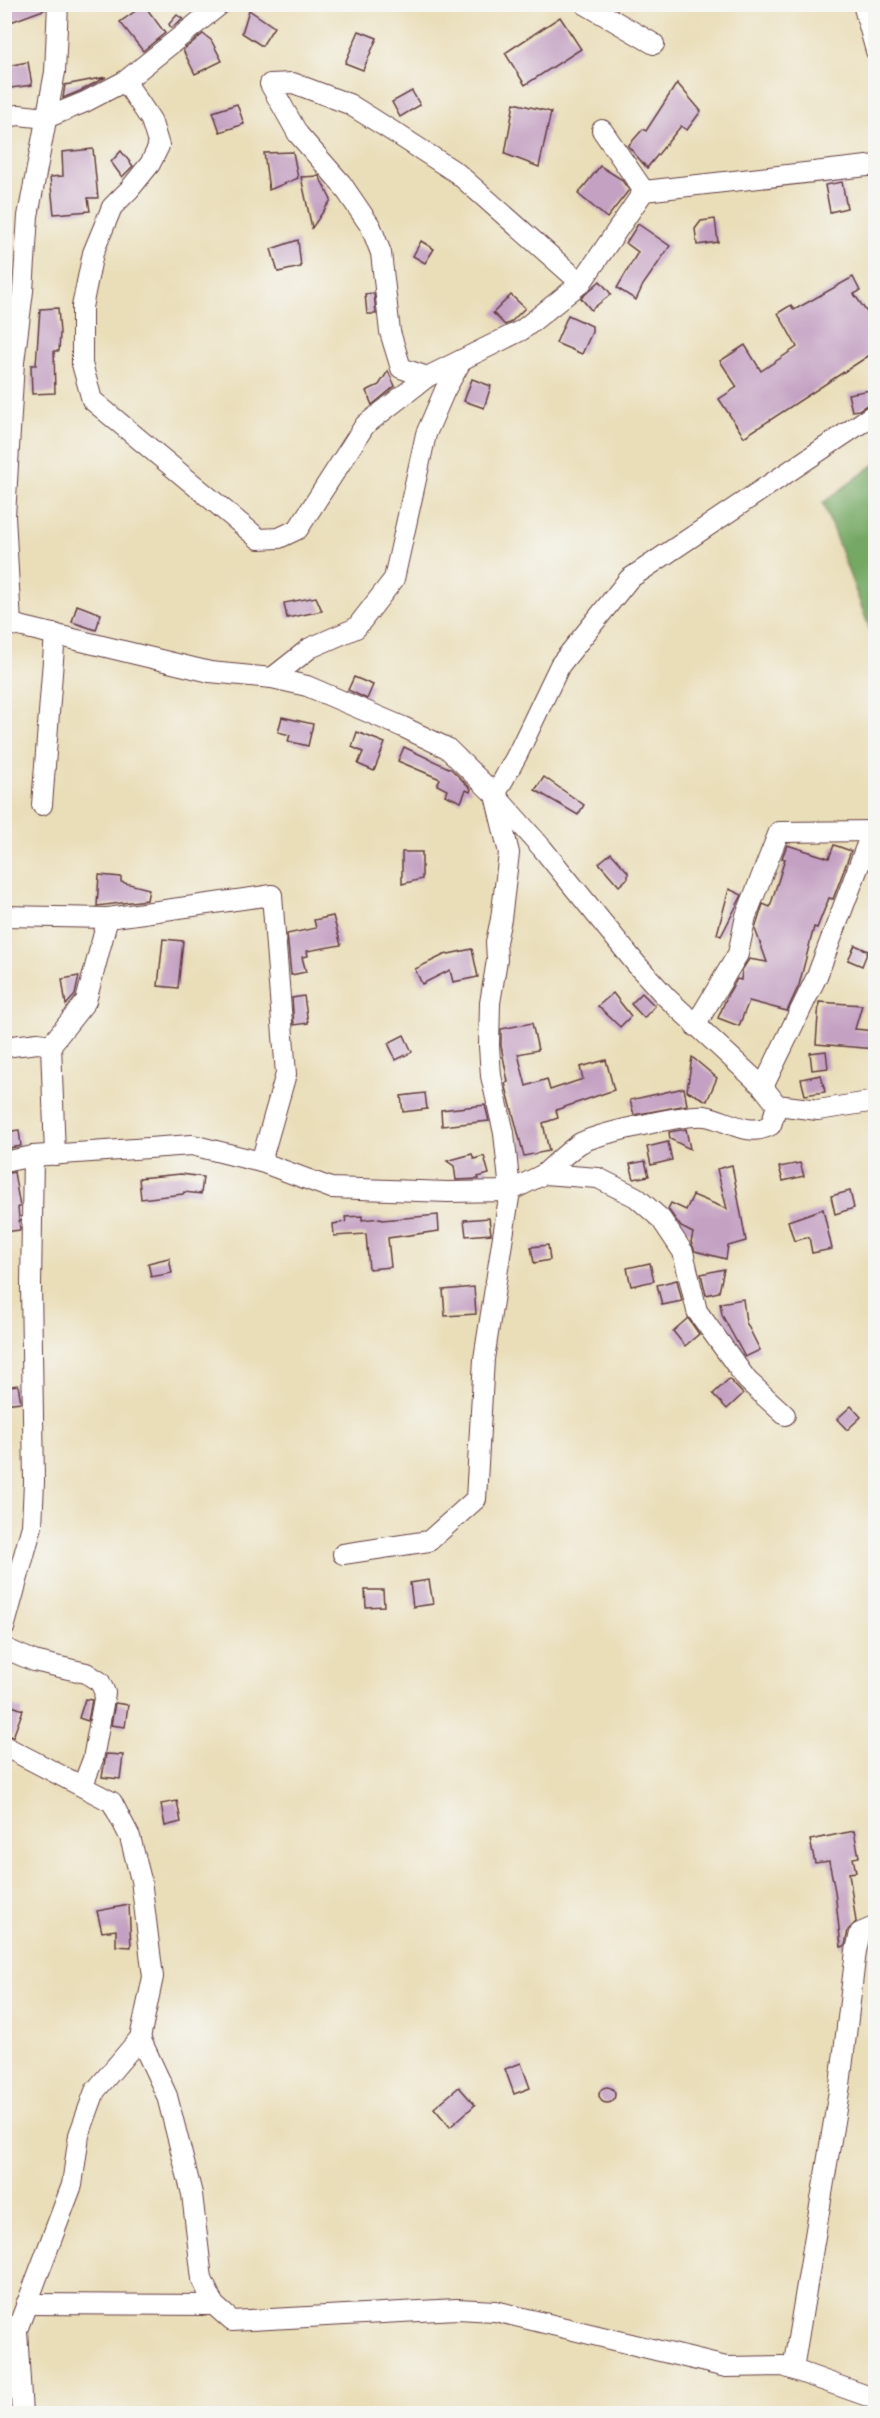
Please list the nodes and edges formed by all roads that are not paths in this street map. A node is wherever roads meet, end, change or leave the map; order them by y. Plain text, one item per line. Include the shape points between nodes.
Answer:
1 (58, 4) edge
2 (220, 4) edge
3 (585, 4) edge
4 (863, 4) edge
5 (654, 44) dead end
6 (876, 51) edge
7 (125, 81) junction
8 (4, 117) edge
9 (46, 118) junction
10 (602, 130) dead end
11 (876, 165) edge
12 (644, 190) junction
13 (581, 283) junction
14 (462, 360) junction
15 (427, 377) junction
16 (876, 413) edge
17 (8, 624) edge
18 (55, 634) junction
19 (272, 678) junction
20 (495, 795) junction
21 (42, 805) dead end
22 (874, 831) edge
23 (4, 916) edge
24 (108, 918) junction
25 (695, 1026) junction
26 (51, 1046) junction
27 (4, 1047) edge
28 (763, 1087) junction
29 (875, 1103) edge
30 (777, 1105) junction
31 (55, 1155) junction
32 (33, 1156) junction
33 (4, 1162) edge
34 (261, 1162) junction
35 (544, 1174) junction
36 (510, 1191) junction
37 (785, 1415) dead end
38 (343, 1554) dead end
39 (4, 1628) edge
40 (4, 1648) edge
41 (4, 1746) edge
42 (83, 1785) junction
43 (876, 1926) edge
44 (140, 2038) junction
45 (26, 2304) junction
46 (214, 2305) junction
47 (793, 2369) junction
48 (876, 2399) edge
49 (22, 2414) edge

1 - 9 street via 55,72
2 - 7 street
3 - 5 street
4 - 6 street
7 - 9 street
7 - 15 street via 156,129 159,146 150,164 112,207 93,253 82,307 82,364 92,400 260,539 279,538 298,529 365,425
8 - 9 street
9 - 17 street via 28,216 14,362 5,516
10 - 12 street
11 - 12 street
12 - 13 street
13 - 14 street via 522,330
13 - 15 street via 457,173 400,136 349,104 293,83 270,84 298,134 341,183 371,227 381,253 390,332 401,368
14 - 15 street
14 - 19 street via 426,434 394,579 356,628 310,648
16 - 20 street via 629,579 560,665
17 - 18 street
18 - 19 street via 210,672
18 - 21 street
19 - 20 street via 307,686 447,748
20 - 25 street via 637,965
20 - 36 street via 509,853 496,942 489,1046
22 - 25 street via 779,832 746,916 738,954
22 - 28 street via 817,976
23 - 24 street
24 - 26 street via 86,1001
24 - 34 street via 272,895 286,1074
25 - 28 street
26 - 27 street via 39,1043
26 - 31 street
28 - 30 street
29 - 30 street via 818,1110
30 - 35 street via 771,1125 761,1130 704,1116 673,1119 598,1137 580,1143
31 - 32 street
31 - 34 street via 192,1145
32 - 33 street
32 - 39 street via 32,1526
34 - 36 street via 331,1188
35 - 36 street
35 - 37 street via 598,1178 636,1197 661,1219 683,1252 697,1311 747,1380
36 - 38 street via 484,1359 476,1499 429,1541
40 - 42 street via 34,1661 86,1673 100,1682 105,1693 93,1760
41 - 42 street
42 - 44 street via 112,1802 130,1837 141,1880 153,1977
43 - 47 street via 860,1933 856,1951 840,2085
44 - 45 street via 95,2091 79,2135 72,2185
44 - 46 street via 167,2096 192,2194 202,2279
45 - 46 street
45 - 49 street via 17,2330
46 - 47 street via 232,2321 457,2309 495,2311 726,2367
47 - 48 street

